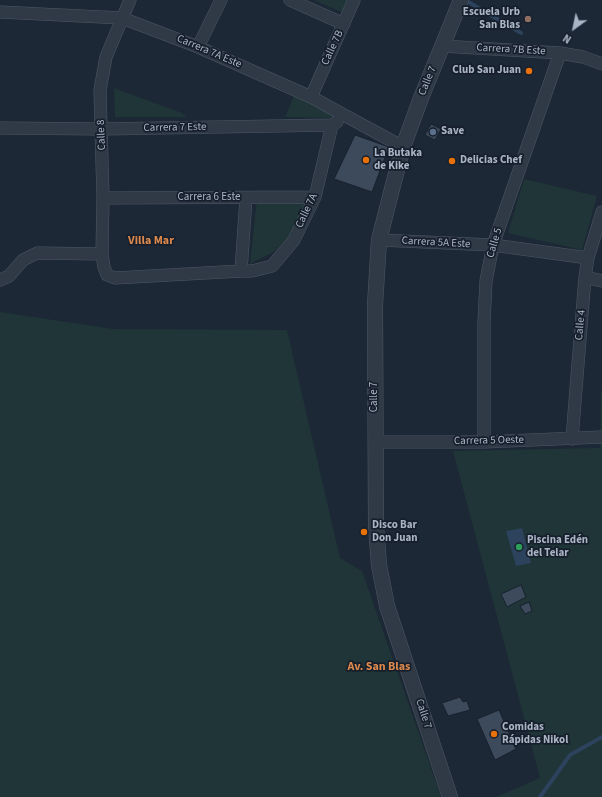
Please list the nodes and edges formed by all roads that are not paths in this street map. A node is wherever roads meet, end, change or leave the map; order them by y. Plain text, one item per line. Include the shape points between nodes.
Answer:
1 (130, 0) edge
2 (221, 0) edge
3 (290, 0) edge
4 (354, 0) edge
5 (460, 3) edge
6 (0, 12) edge
7 (122, 18) junction
8 (344, 24) junction
9 (442, 46) junction
10 (198, 47) junction
11 (560, 53) junction
12 (602, 64) edge
13 (311, 97) junction
14 (346, 115) junction
15 (332, 126) junction
16 (0, 128) edge
17 (102, 129) junction
18 (404, 147) junction
19 (315, 197) junction
20 (103, 198) junction
21 (246, 198) junction
22 (602, 212) edge
23 (379, 240) junction
24 (493, 245) junction
25 (102, 254) junction
26 (588, 258) junction
27 (241, 271) junction
28 (585, 277) junction
29 (0, 280) edge
30 (602, 281) edge
31 (602, 437) edge
32 (572, 439) junction
33 (376, 442) junction
34 (484, 442) junction
35 (450, 797) edge

1 - 7 street, Calle 8
2 - 10 street
3 - 8 street
4 - 8 street, Calle 7B
5 - 9 street, Calle 7
6 - 7 street, Carrera 7A Este
7 - 10 street, Carrera 7A Este
7 - 17 street, Calle 8 via 106,57 100,90
8 - 13 street, Calle 7B
9 - 11 street, Carrera 7B Este
9 - 18 street, Calle 7
10 - 13 street, Carrera 7A Este
11 - 12 street, Carrera 7B Este
11 - 24 street, Calle 5
13 - 14 street, Carrera 7A Este
14 - 15 street
14 - 18 street, Carrera 7A Este
15 - 17 street, Carrera 7 Este
15 - 19 street, Calle 7A
16 - 17 street, Carrera 7 Este
17 - 20 street, Calle 8
18 - 23 street, Calle 7
19 - 21 street, Carrera 6 Este
19 - 27 street, Calle 7A via 294,240 272,266
20 - 21 street, Carrera 6 Este
20 - 25 street, Calle 8
21 - 27 street
22 - 26 street, Calle 4
23 - 24 street, Carrera 5A Este
23 - 33 street, Calle 7 via 375,305
24 - 26 street, Carrera 5A Este
24 - 34 street, Calle 5 via 486,281 484,323
25 - 27 street, Calle 8 via 107,275 115,278
25 - 29 street via 37,253 23,260 10,276
26 - 28 street, Calle 4
28 - 30 street
28 - 32 street, Calle 4
31 - 32 street, Carrera 5 Oeste
32 - 34 street, Carrera 5 Oeste
33 - 34 street, Carrera 5 Oeste
33 - 35 street, Calle 7 via 376,526 379,565 387,606

